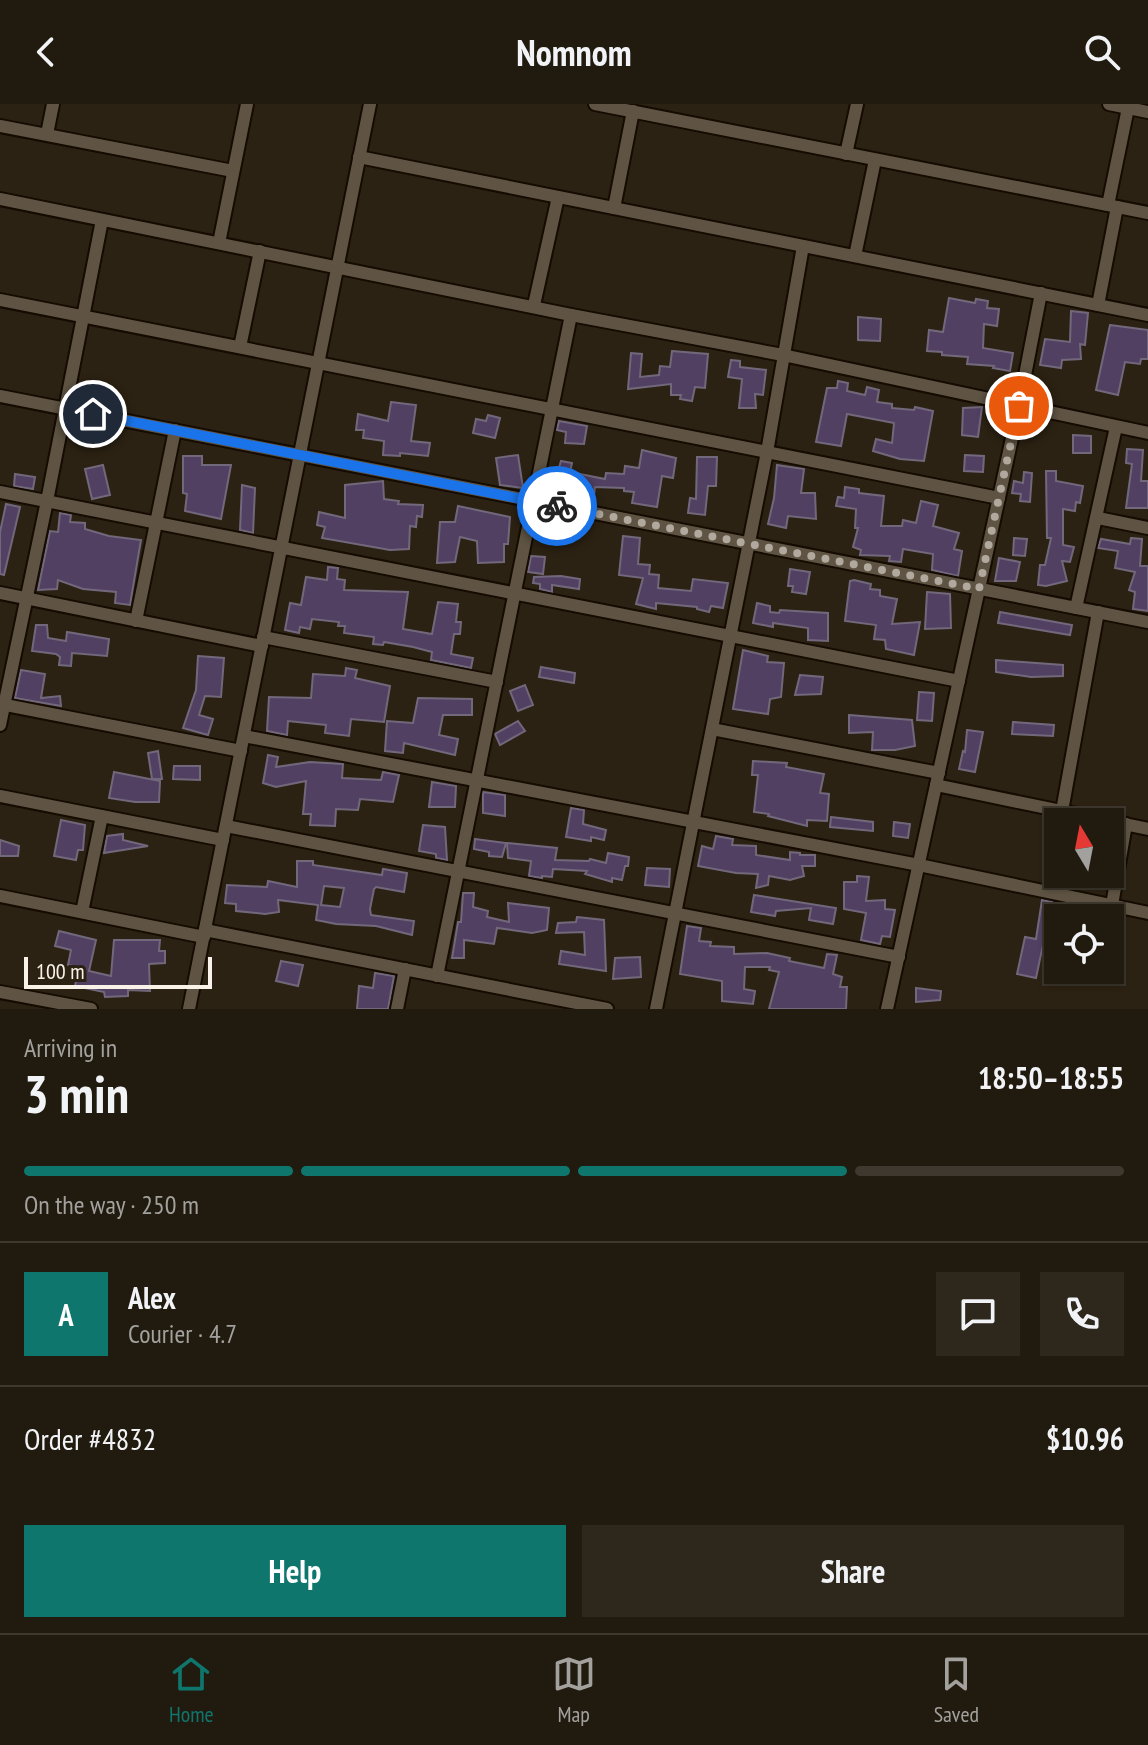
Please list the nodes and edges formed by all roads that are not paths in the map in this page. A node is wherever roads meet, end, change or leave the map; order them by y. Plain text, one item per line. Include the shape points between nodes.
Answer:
1 (53, 104) edge
2 (247, 104) edge
3 (370, 104) edge
4 (597, 104) edge
5 (857, 104) edge
6 (1109, 104) edge
7 (1128, 108) junction
8 (633, 111) junction
9 (1148, 112) edge
10 (0, 126) edge
11 (47, 134) junction
12 (846, 154) junction
13 (359, 157) junction
14 (875, 160) junction
15 (233, 171) junction
16 (558, 197) junction
17 (1, 203) edge
18 (1113, 206) junction
19 (614, 208) junction
20 (1148, 213) edge
21 (102, 220) junction
22 (219, 243) junction
23 (803, 246) junction
24 (260, 251) junction
25 (855, 256) junction
26 (337, 266) junction
27 (1041, 293) junction
28 (0, 300) edge
29 (534, 305) junction
30 (1098, 305) junction
31 (571, 315) junction
32 (1148, 315) edge
33 (83, 316) junction
34 (240, 347) junction
35 (783, 355) junction
36 (318, 363) junction
37 (0, 396) edge
38 (1019, 406) junction
39 (65, 409) junction
40 (552, 409) junction
41 (1116, 427) junction
42 (175, 430) junction
43 (1148, 433) edge
44 (767, 452) junction
45 (300, 455) junction
46 (0, 492) edge
47 (999, 498) junction
48 (47, 501) junction
49 (533, 501) junction
50 (1098, 518) junction
51 (156, 523) junction
52 (1148, 528) edge
53 (749, 543) junction
54 (281, 547) junction
55 (979, 589) junction
56 (0, 593) edge
57 (515, 593) junction
58 (26, 598) junction
59 (1076, 608) junction
60 (1098, 612) junction
61 (136, 621) junction
62 (1148, 622) edge
63 (730, 636) junction
64 (262, 642) junction
65 (959, 681) junction
66 (497, 682) junction
67 (2, 705) edge
68 (0, 725) edge
69 (712, 729) junction
70 (244, 736) junction
71 (241, 751) junction
72 (938, 779) junction
73 (477, 781) junction
74 (0, 796) edge
75 (1050, 808) edge
76 (1063, 808) edge
77 (102, 816) junction
78 (693, 822) junction
79 (1126, 824) joint
80 (226, 826) junction
81 (1148, 829) edge
82 (223, 840) junction
83 (919, 865) junction
84 (458, 871) junction
85 (0, 896) edge
86 (1107, 904) edge
87 (1112, 904) edge
88 (1124, 908) edge
89 (82, 912) junction
90 (675, 913) junction
91 (1148, 913) edge
92 (204, 934) junction
93 (899, 957) junction
94 (405, 969) junction
95 (437, 976) junction
96 (0, 992) edge
97 (57, 1006) edge
98 (598, 1008) edge
99 (91, 1009) edge
100 (189, 1009) edge
101 (397, 1009) edge
102 (656, 1009) edge
103 (887, 1009) edge

1 - 11 street
2 - 15 street
3 - 13 street
4 - 8 street
5 - 12 street
6 - 7 street
7 - 9 street
7 - 18 street
8 - 12 street
8 - 19 street
10 - 11 street
11 - 15 street
12 - 14 street
13 - 16 street
13 - 26 street
14 - 18 street
14 - 25 street
15 - 22 street
16 - 19 street
16 - 29 street
17 - 21 street
18 - 20 street
18 - 30 street
19 - 23 street
21 - 22 street
21 - 33 street
22 - 24 street
23 - 25 street
23 - 35 street
24 - 26 street
24 - 34 street
25 - 27 street
26 - 29 street
26 - 36 street
27 - 30 street
27 - 38 street
28 - 33 street
29 - 31 street
30 - 32 street
31 - 35 street
31 - 40 street
33 - 34 street
33 - 39 street
34 - 36 street
35 - 38 street
35 - 44 street
36 - 40 street
36 - 45 street
37 - 39 street
38 - 41 street
38 - 47 street
39 - 42 street
39 - 48 street
40 - 44 street
40 - 49 street
41 - 43 street
41 - 50 street
42 - 45 street
42 - 51 street
44 - 47 street
44 - 53 street
45 - 49 street
45 - 54 street
46 - 48 street
47 - 55 street
48 - 51 street
48 - 58 street
49 - 53 street
49 - 57 street
50 - 52 street
50 - 59 street
51 - 54 street
51 - 61 street
53 - 55 street
53 - 63 street
54 - 57 street
54 - 64 street
55 - 59 street
55 - 65 street
56 - 58 street
57 - 63 street
57 - 66 street
58 - 61 street
58 - 67 street
59 - 60 street
60 - 62 street
60 - 76 street
61 - 64 street
63 - 65 street
63 - 69 street
64 - 66 street
64 - 70 street
65 - 72 street
66 - 73 street
67 - 68 street
67 - 71 street
69 - 72 street
69 - 78 street
70 - 71 street
70 - 73 street
71 - 80 street
72 - 75 street
72 - 83 street
73 - 78 street
73 - 84 street
74 - 77 street
77 - 82 street
77 - 89 street
78 - 83 street
78 - 90 street
79 - 81 street
79 - 87 street
80 - 82 street
80 - 84 street
82 - 92 street
83 - 86 street
83 - 93 street
84 - 90 street
84 - 95 street
85 - 89 street
88 - 91 street
89 - 92 street
90 - 93 street
90 - 102 street
92 - 94 street
92 - 100 street
93 - 103 street
94 - 95 street
94 - 101 street
95 - 98 street
96 - 97 street
97 - 99 street

